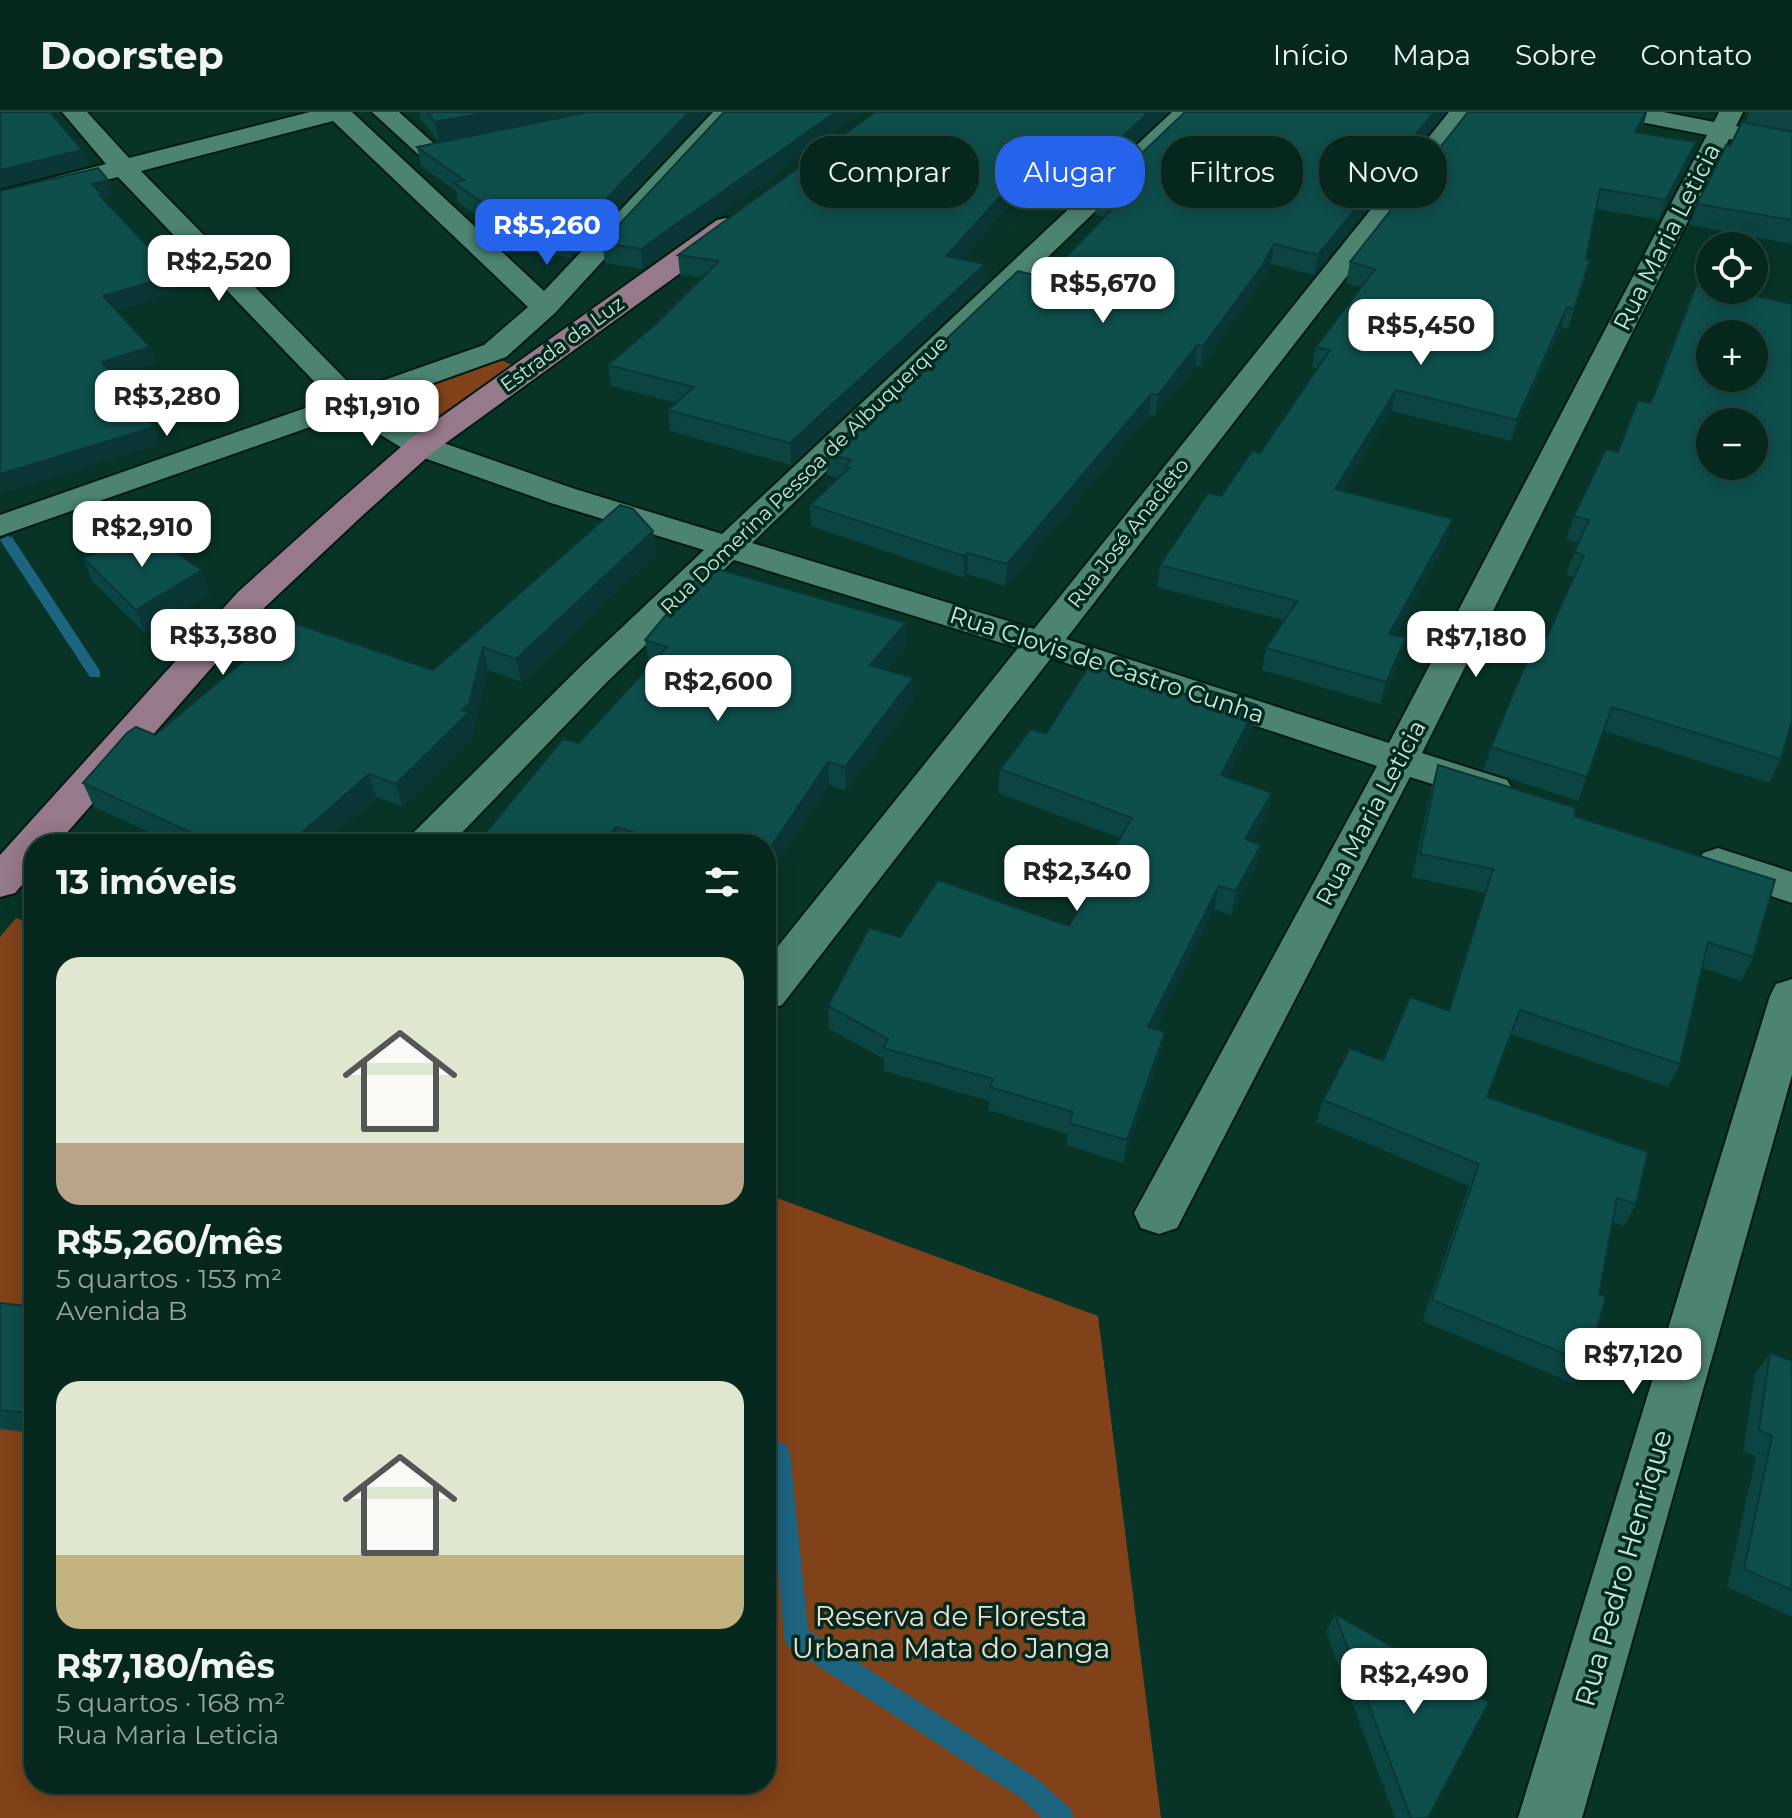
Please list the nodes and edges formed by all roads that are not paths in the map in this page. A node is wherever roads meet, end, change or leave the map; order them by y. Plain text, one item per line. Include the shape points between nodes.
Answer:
1 (74, 112) edge
2 (338, 112) edge
3 (384, 112) edge
4 (727, 112) edge
5 (1186, 112) edge
6 (1462, 112) edge
7 (1625, 112) edge
8 (1726, 121) edge
9 (1792, 144) edge
10 (458, 146) edge
11 (429, 151) junction
12 (393, 161) junction
13 (123, 167) junction
14 (0, 199) edge
15 (743, 214) edge
16 (545, 307) junction
17 (352, 403) junction
18 (421, 446) junction
19 (0, 526) edge
20 (728, 547) junction
21 (1041, 643) junction
22 (1400, 759) junction
23 (1521, 799) edge
24 (43, 834) edge
25 (437, 834) edge
26 (1687, 853) edge
27 (24, 855) edge
28 (0, 882) edge
29 (1792, 888) edge
30 (776, 980) edge
31 (1792, 996) edge
32 (1159, 1213) dead end
33 (1550, 1818) edge

1 - 13 street, Rua Clovis de Castro Cunha
2 - 12 street
2 - 13 street
3 - 11 street
4 - 16 street
5 - 20 street, Rua Domerina Pessoa de Albuquerque
6 - 21 street, Rua José Anacleto
7 - 8 street
8 - 9 street
8 - 22 street, Rua Maria Leticia
10 - 11 street
11 - 12 street
12 - 16 street
13 - 14 street
13 - 17 street, Rua Clovis de Castro Cunha
15 - 18 main road, Estrada da Luz
16 - 17 street via 495,351
17 - 18 street, Rua Clovis de Castro Cunha
17 - 19 street
18 - 20 street, Rua Clovis de Castro Cunha
18 - 24 main road, Estrada da Luz via 251,600
20 - 21 street, Rua Clovis de Castro Cunha
20 - 25 street, Rua Domerina Pessoa de Albuquerque
21 - 22 street, Rua Clovis de Castro Cunha
21 - 30 street, Rua José Anacleto
22 - 23 street, Rua Clovis de Castro Cunha
22 - 32 street, Rua Maria Leticia
26 - 29 street
27 - 28 main road, Estrada da Luz
31 - 33 street, Rua Pedro Henrique

